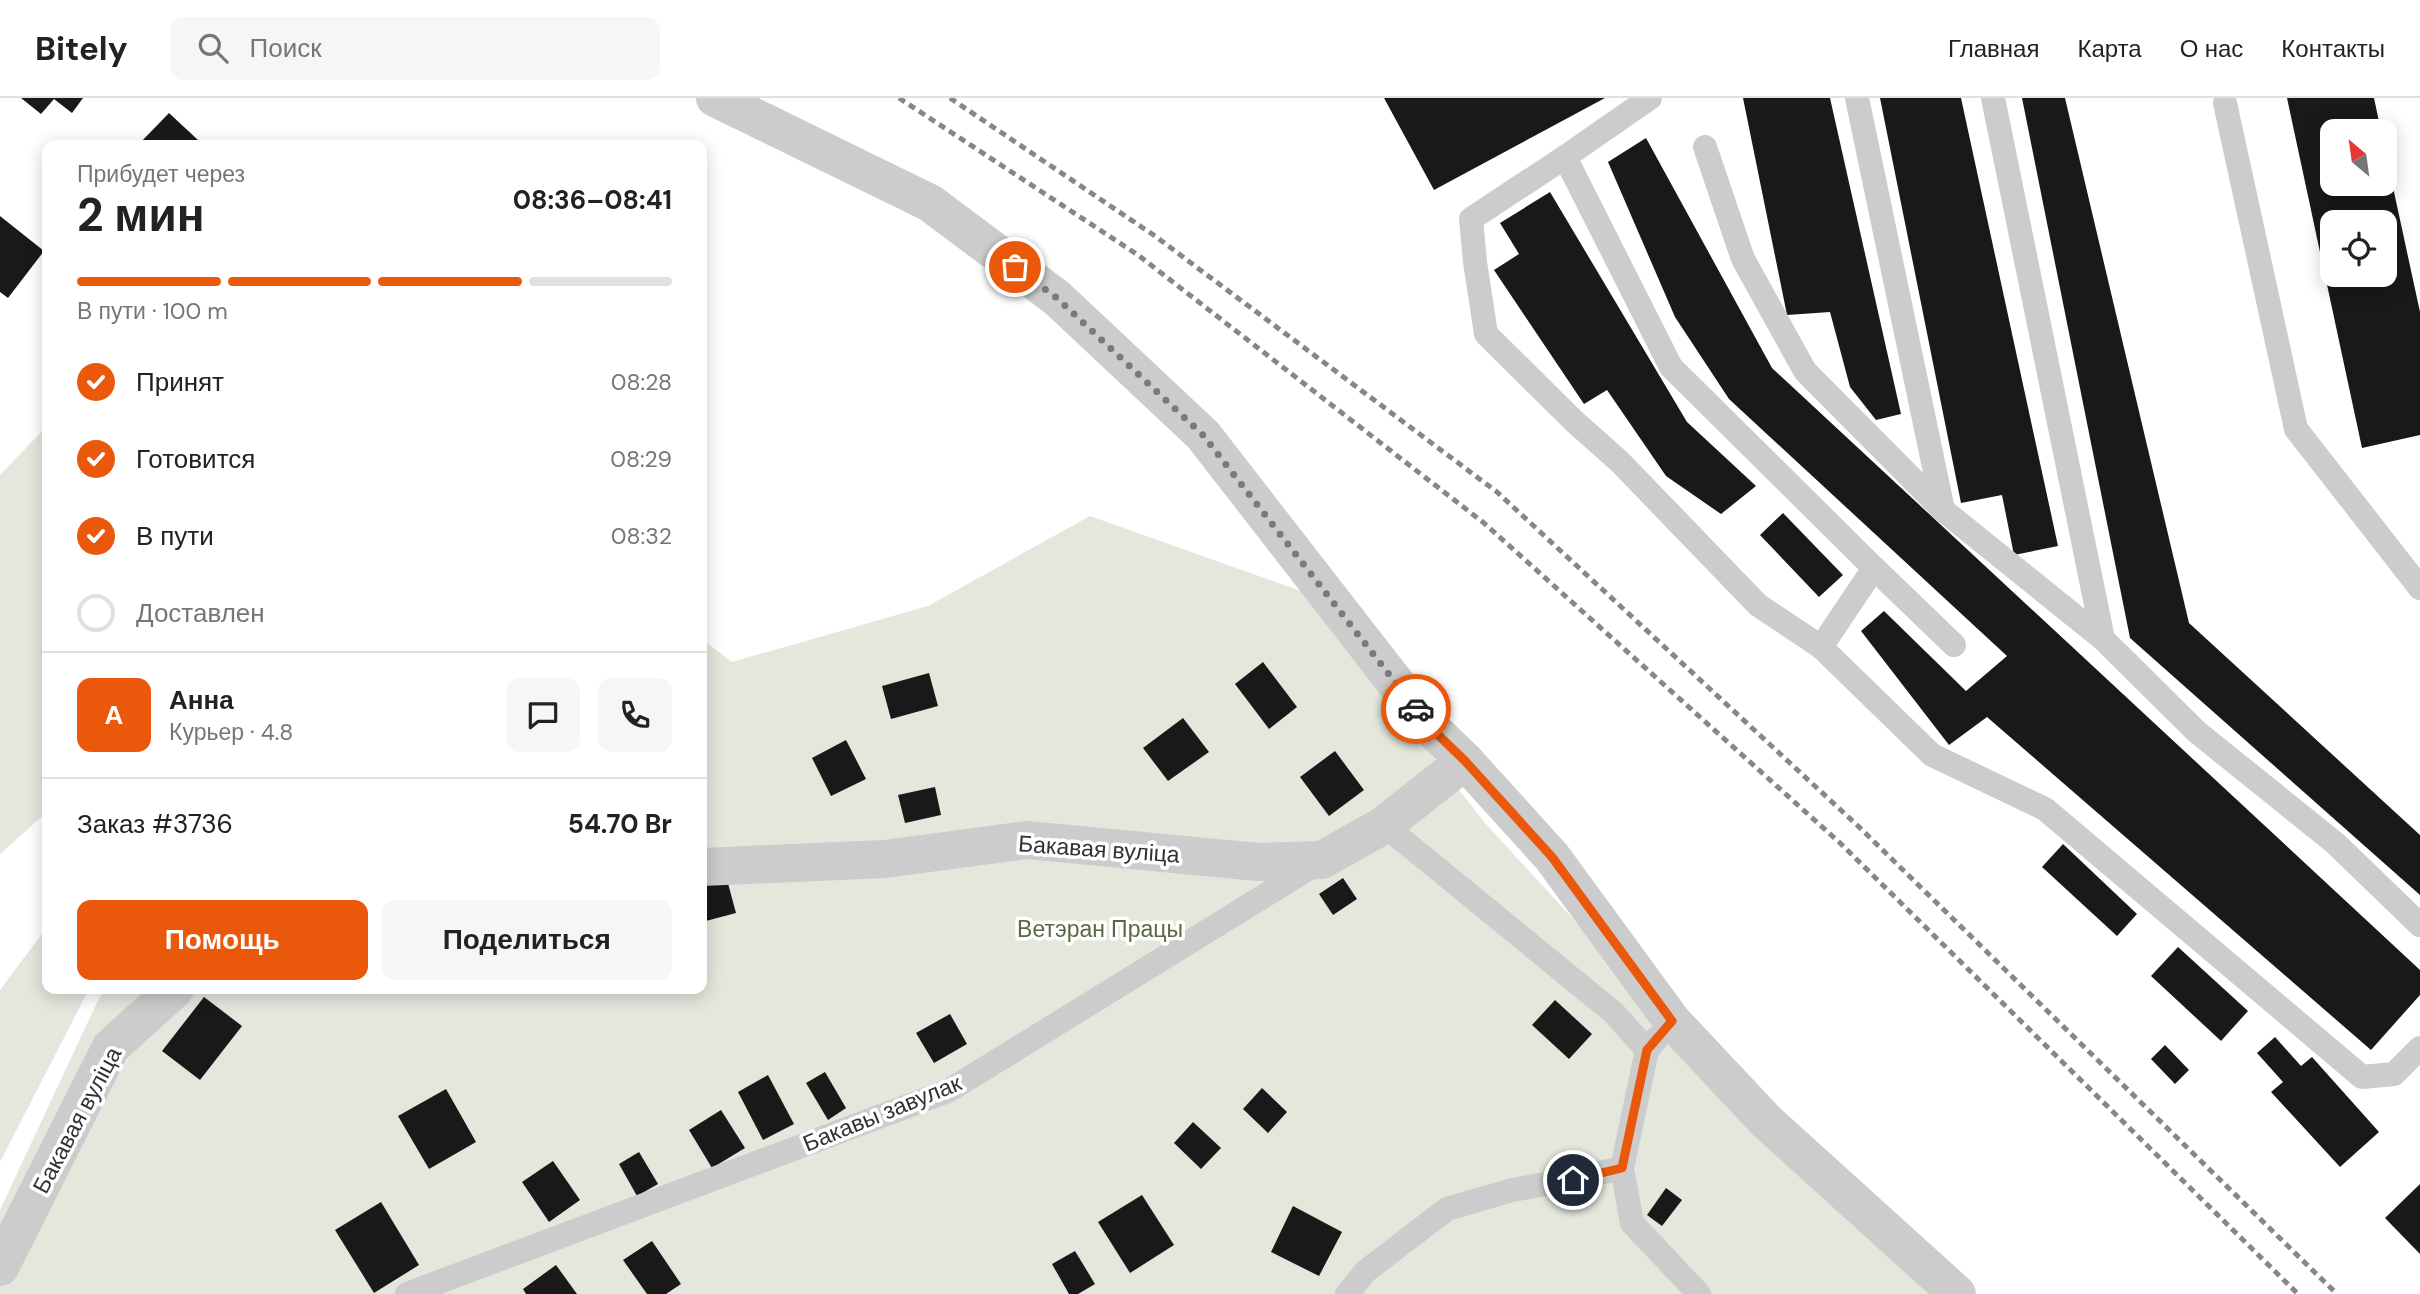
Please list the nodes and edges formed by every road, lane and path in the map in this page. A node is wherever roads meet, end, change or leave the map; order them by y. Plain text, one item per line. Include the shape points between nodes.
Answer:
1 (715, 98) edge
2 (1650, 98) edge
3 (1857, 98) edge
4 (1993, 98) edge
5 (2225, 103) dead end
6 (1705, 147) dead end
7 (1565, 157) junction
8 (1943, 510) junction
9 (1874, 568) junction
10 (2420, 588) edge
11 (2103, 639) junction
12 (1954, 645) dead end
13 (1821, 647) junction
14 (1465, 761) junction
15 (1384, 825) junction
16 (1322, 860) junction
17 (707, 867) edge
18 (2420, 925) edge
19 (169, 994) edge
20 (1672, 1021) junction
21 (2420, 1048) edge
22 (1647, 1050) junction
23 (1622, 1168) junction
24 (0, 1267) edge
25 (407, 1294) edge
26 (1347, 1294) edge
27 (1699, 1294) edge
28 (1957, 1294) edge

1 - 14 street via 930,203 1057,298 1203,435 1429,726
2 - 7 lane
3 - 8 lane
4 - 11 lane
5 - 10 lane via 2295,429
6 - 8 lane via 1743,259 1805,371
7 - 9 lane via 1671,366
7 - 13 lane via 1471,219 1486,334 1620,462 1758,604
8 - 11 lane
9 - 12 lane
9 - 13 lane
11 - 18 lane via 2197,732 2335,844
13 - 21 lane via 1932,755 2045,809 2362,1077 2394,1074
14 - 15 street, Бакавая вуліца
14 - 20 street via 1552,857
15 - 16 street, Бакавая вуліца
15 - 22 lane via 1614,1013
16 - 17 street, Бакавая вуліца via 1258,862 1027,840 885,859
16 - 25 lane, Бакавы завулак via 948,1091
19 - 24 street, Бакавая вуліца via 111,1047
20 - 22 lane
20 - 28 street via 1766,1121
22 - 23 lane
23 - 26 lane via 1511,1190 1447,1209 1366,1271
23 - 27 lane via 1632,1223

